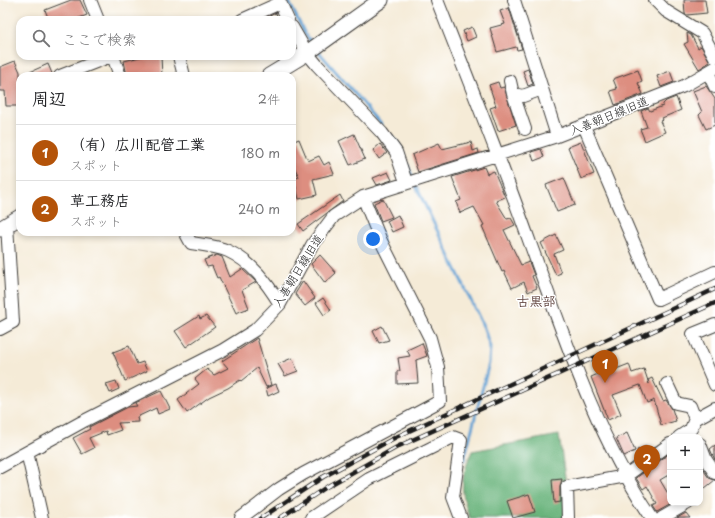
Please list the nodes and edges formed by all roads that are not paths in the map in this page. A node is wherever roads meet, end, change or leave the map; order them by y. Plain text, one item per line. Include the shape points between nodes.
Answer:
1 (90, 0) edge
2 (381, 0) edge
3 (437, 0) edge
4 (516, 0) edge
5 (655, 0) edge
6 (279, 2) edge
7 (96, 16) edge
8 (250, 16) edge
9 (286, 16) edge
10 (296, 34) edge
11 (307, 53) junction
12 (715, 57) edge
13 (102, 60) edge
14 (114, 60) edge
15 (180, 60) edge
16 (295, 60) edge
17 (296, 60) edge
18 (712, 70) edge
19 (70, 72) edge
20 (118, 72) edge
21 (183, 72) edge
22 (276, 72) edge
23 (510, 81) dead end
24 (715, 87) edge
25 (542, 89) junction
26 (513, 94) junction
27 (584, 126) junction
28 (525, 129) dead end
29 (557, 136) junction
30 (498, 154) junction
31 (406, 182) junction
32 (363, 197) junction
33 (16, 219) edge
34 (3, 227) edge
35 (187, 236) edge
36 (715, 272) edge
37 (280, 304) junction
38 (715, 325) edge
39 (0, 329) edge
40 (667, 384) dead end
41 (715, 385) edge
42 (715, 408) edge
43 (694, 428) edge
44 (684, 434) edge
45 (667, 446) edge
46 (27, 452) junction
47 (703, 452) edge
48 (0, 467) edge
49 (715, 473) edge
50 (626, 476) junction
51 (683, 506) edge
52 (42, 518) edge
53 (241, 518) edge
54 (311, 518) edge
55 (461, 518) edge
56 (568, 518) edge
57 (652, 518) edge
58 (662, 518) edge

1 - 7 street
2 - 11 main road
3 - 30 street
4 - 25 street
5 - 12 street via 666,11 702,33
6 - 8 street
6 - 9 street
10 - 11 street
11 - 17 main road
11 - 31 street via 382,133 396,152
13 - 19 street
14 - 20 street
15 - 21 street
16 - 22 main road
18 - 24 street
18 - 27 street, 入善朝日線旧道 via 684,86
23 - 26 street
25 - 26 street via 523,96
25 - 29 street
26 - 28 street
27 - 29 street, 入善朝日線旧道
27 - 36 street via 658,299
29 - 30 street, 入善朝日線旧道
30 - 31 street, 入善朝日線旧道
30 - 50 street via 564,336 615,457
31 - 32 street, 入善朝日線旧道
32 - 37 street, 入善朝日線旧道 via 334,216 312,245
32 - 53 street via 381,241 430,338 438,366 440,401 303,474
33 - 34 main road
34 - 39 street via 13,322
35 - 37 street via 191,243 228,251 252,268 264,279
37 - 46 street, 入善朝日線旧道 via 255,330 223,350
38 - 41 street via 693,334
40 - 43 street via 676,403 690,406
42 - 43 street
43 - 44 street
45 - 50 street
46 - 48 street, 入善朝日線旧道
46 - 52 street
47 - 49 street
50 - 56 street via 567,487
50 - 57 street
51 - 58 street
54 - 55 street via 369,479 453,437 461,440 453,497

